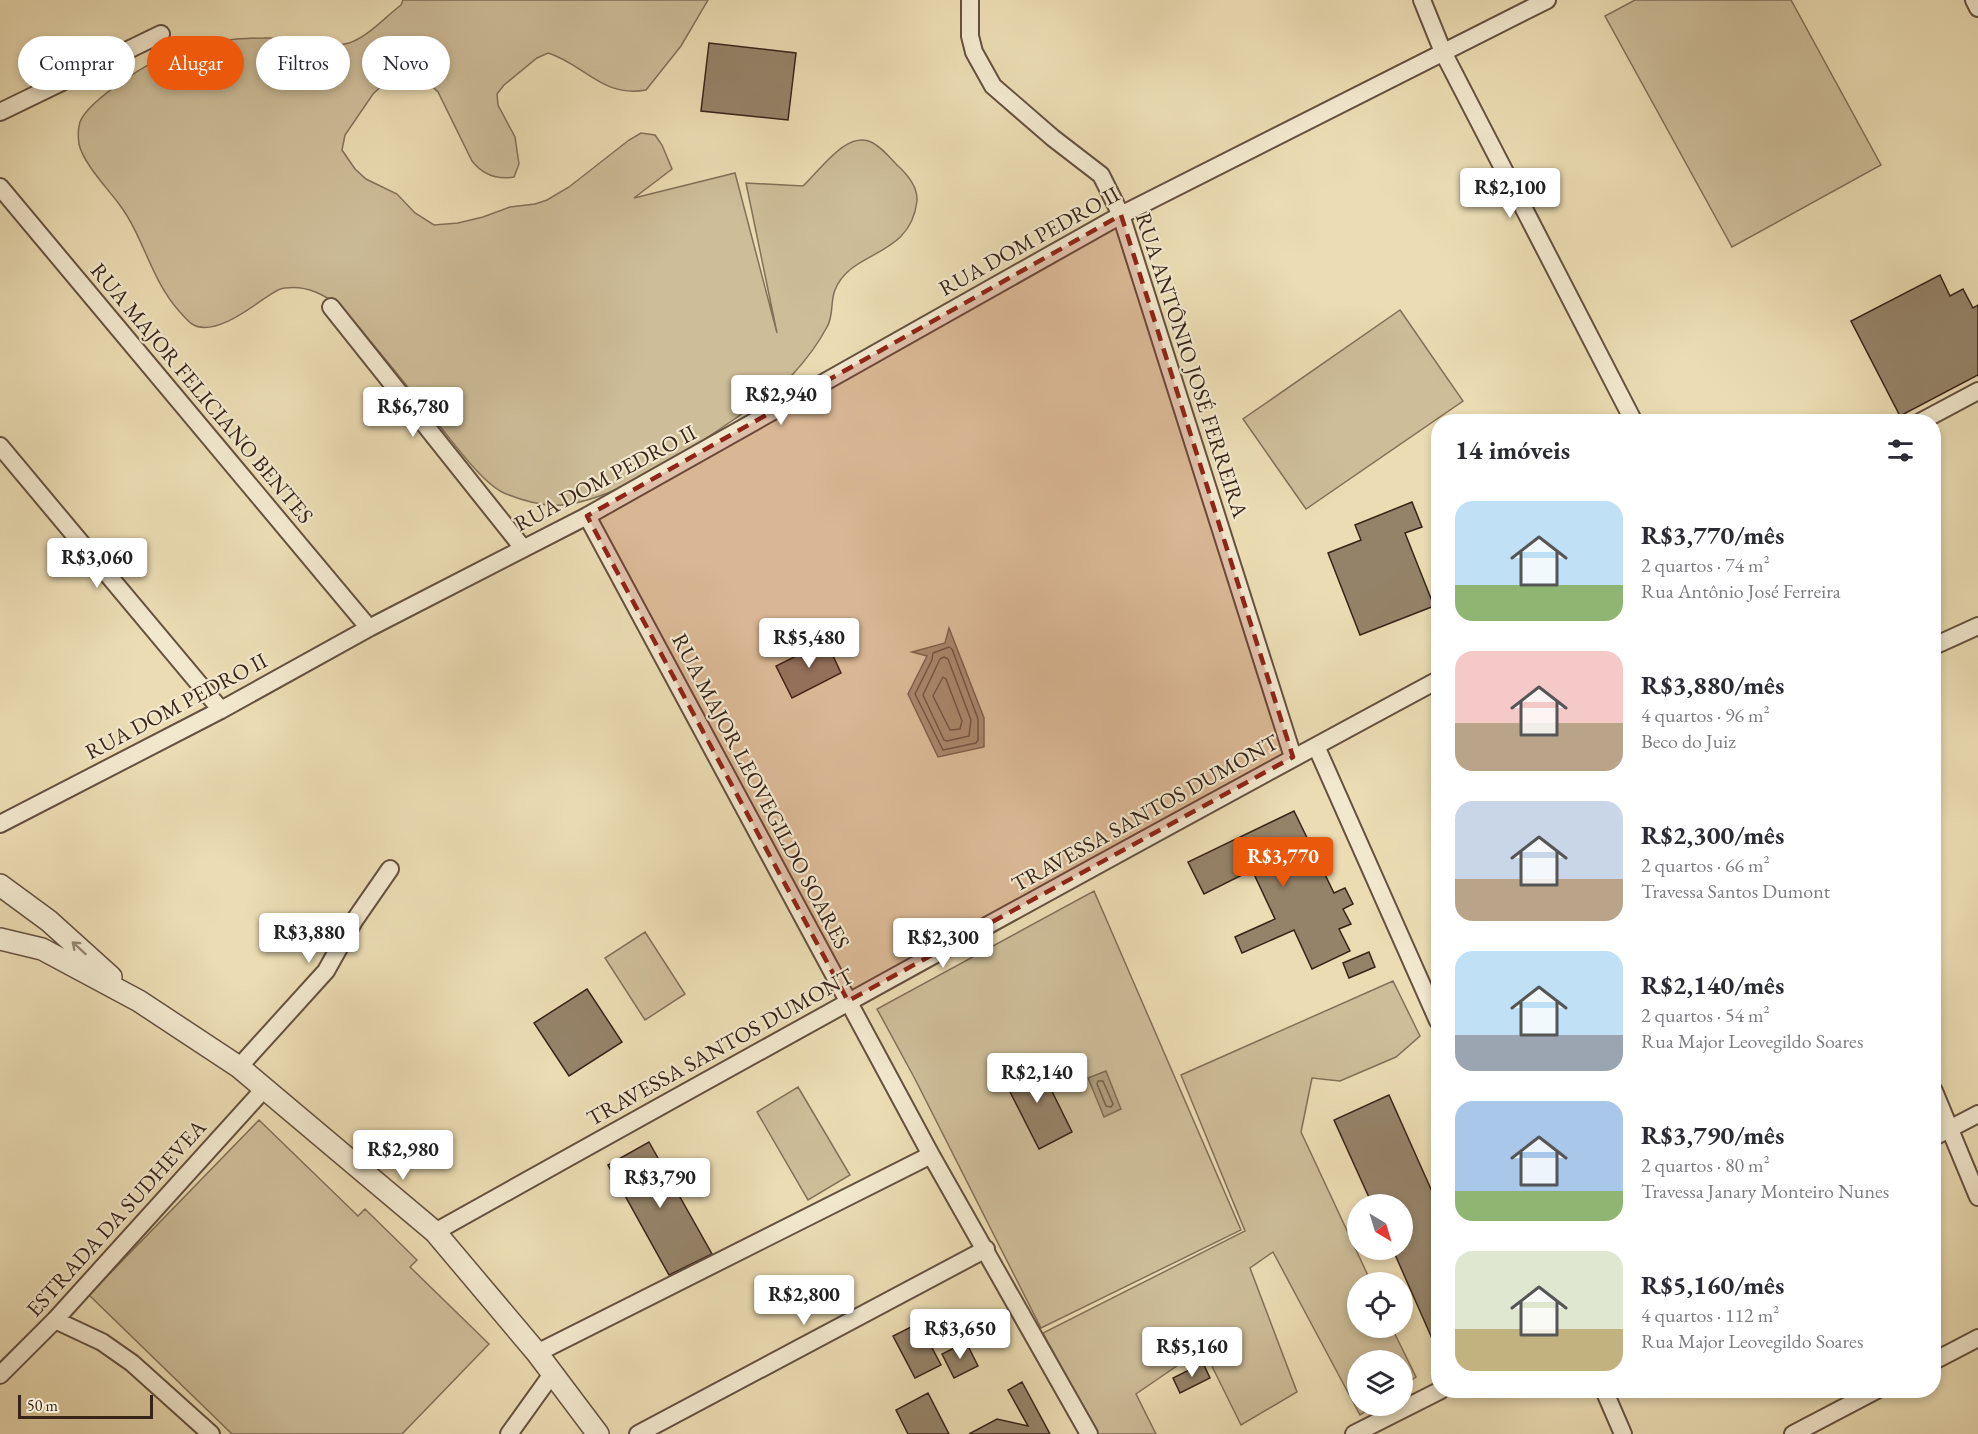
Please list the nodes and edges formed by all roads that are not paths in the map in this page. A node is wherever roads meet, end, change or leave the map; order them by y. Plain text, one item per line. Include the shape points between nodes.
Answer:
1 (970, 0) edge
2 (1422, 0) edge
3 (1547, 0) edge
4 (1974, 0) edge
5 (1978, 8) edge
6 (161, 34) dead end
7 (1443, 52) junction
8 (0, 111) edge
9 (0, 187) edge
10 (1121, 214) junction
11 (331, 307) dead end
12 (1978, 391) edge
13 (1630, 414) edge
14 (1935, 414) edge
15 (0, 446) edge
16 (587, 516) junction
17 (523, 548) junction
18 (1978, 626) edge
19 (369, 628) junction
20 (1941, 643) edge
21 (1431, 684) edge
22 (221, 710) junction
23 (1316, 746) junction
24 (1293, 757) junction
25 (0, 824) edge
26 (390, 869) dead end
27 (0, 885) edge
28 (0, 939) edge
29 (139, 1001) junction
30 (848, 1001) junction
31 (1431, 1005) edge
32 (239, 1067) junction
33 (264, 1089) junction
34 (1941, 1109) edge
35 (1978, 1114) edge
36 (1949, 1129) junction
37 (1941, 1133) edge
38 (931, 1155) junction
39 (1978, 1197) edge
40 (435, 1232) junction
41 (986, 1249) junction
42 (55, 1320) junction
43 (1978, 1338) edge
44 (537, 1353) junction
45 (1941, 1357) edge
46 (1, 1373) edge
47 (552, 1374) junction
48 (1431, 1395) edge
49 (1607, 1398) edge
50 (1862, 1398) edge
51 (211, 1434) edge
52 (509, 1434) edge
53 (598, 1434) edge
54 (638, 1434) edge
55 (1089, 1434) edge
56 (1354, 1434) edge
57 (1623, 1434) edge
58 (1793, 1434) edge

1 - 10 street, RUA ANTÔNIO JOSÉ FERREIRA via 974,52 993,86 1101,175
2 - 7 street
3 - 7 street, RUA DOM PEDRO II
4 - 5 street
6 - 8 street
7 - 10 street, RUA DOM PEDRO II
7 - 13 street
9 - 19 street, RUA MAJOR FELICIANO BENTES
10 - 16 street, RUA DOM PEDRO II
10 - 24 street, RUA ANTÔNIO JOSÉ FERREIRA
11 - 17 street
12 - 14 street
15 - 22 street
16 - 17 street, RUA DOM PEDRO II
16 - 30 street, RUA MAJOR LEOVEGILDO SOARES
17 - 19 street, RUA DOM PEDRO II
18 - 20 street
19 - 22 street, RUA DOM PEDRO II
21 - 23 street, TRAVESSA SANTOS DUMONT
22 - 25 street, RUA DOM PEDRO II
23 - 24 street, TRAVESSA SANTOS DUMONT
23 - 31 street
24 - 30 street, TRAVESSA SANTOS DUMONT
26 - 32 street via 326,971
29 -> 27 street via 49,921
28 - 29 street via 42,949
29 - 32 street
30 - 38 street, RUA MAJOR LEOVEGILDO SOARES
30 - 40 street, TRAVESSA SANTOS DUMONT
32 - 33 street
33 - 40 street
33 - 42 street, ESTRADA DA SUDHEVEA
34 - 36 street
35 - 36 street
36 - 37 street
36 - 39 street
38 - 41 street, RUA MAJOR LEOVEGILDO SOARES
38 - 44 street
40 - 44 street
41 - 54 street
41 - 55 street, RUA MAJOR LEOVEGILDO SOARES
42 - 46 street, ESTRADA DA SUDHEVEA
42 - 51 street via 102,1342 132,1363
43 - 45 street
44 - 47 street
47 - 52 street
47 - 53 street
48 - 56 street
49 - 57 street
50 - 58 street

